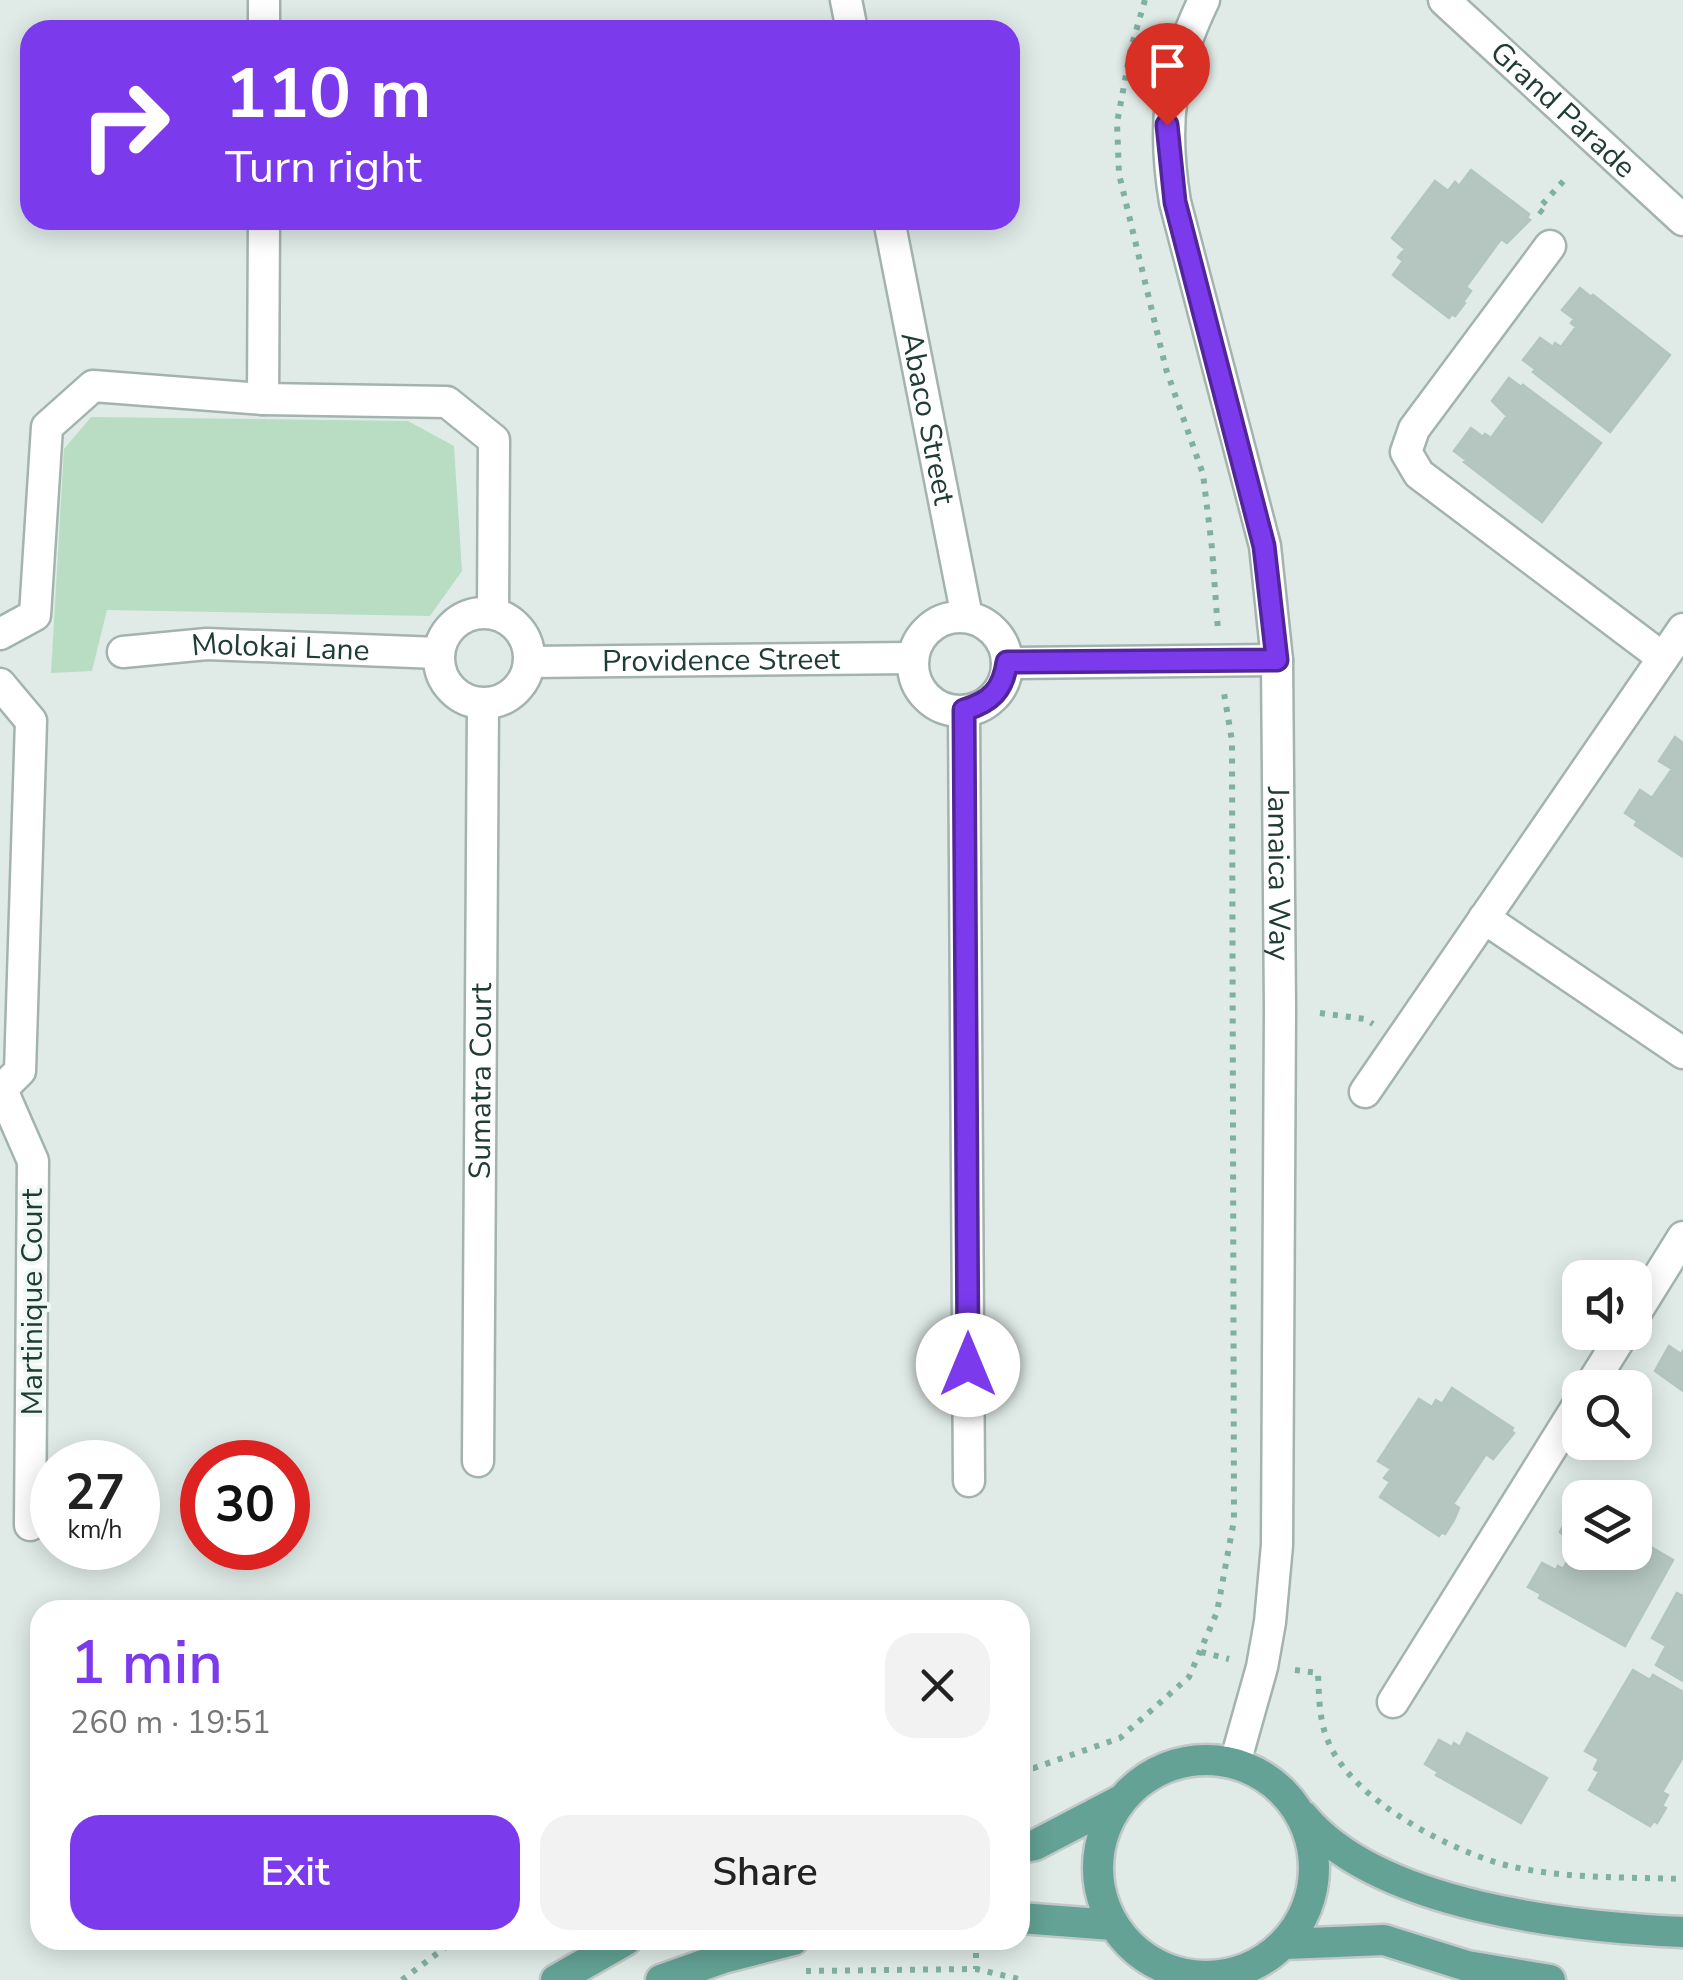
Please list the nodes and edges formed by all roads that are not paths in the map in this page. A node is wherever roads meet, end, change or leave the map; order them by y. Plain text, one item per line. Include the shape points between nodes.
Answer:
1 (1204, 0) edge
2 (1444, 0) edge
3 (1683, 220) edge
4 (264, 230) edge
5 (891, 230) edge
6 (1550, 246) dead end
7 (264, 399) junction
8 (493, 612) junction
9 (967, 617) junction
10 (1683, 629) edge
11 (0, 634) edge
12 (123, 652) dead end
13 (438, 653) junction
14 (912, 658) junction
15 (1663, 658) junction
16 (1277, 660) junction
17 (529, 662) junction
18 (1007, 662) junction
19 (0, 684) edge
20 (483, 704) junction
21 (964, 710) junction
22 (1484, 918) junction
23 (1683, 1053) edge
24 (1, 1090) edge
25 (1365, 1092) dead end
26 (1683, 1237) edge
27 (1652, 1287) edge
28 (1562, 1431) edge
29 (31, 1440) edge
30 (478, 1461) dead end
31 (969, 1481) dead end
32 (1393, 1702) dead end
33 (1236, 1762) junction
34 (1282, 1790) junction
35 (1123, 1799) junction
36 (1030, 1846) edge
37 (1030, 1919) edge
38 (1113, 1925) junction
39 (1683, 1932) edge
40 (1284, 1944) junction
41 (608, 1950) edge
42 (754, 1950) edge
43 (556, 1980) edge
44 (662, 1980) edge
45 (1550, 1980) edge

1 - 16 street, Jamaica Way via 1173,86 1168,161 1264,546
2 - 3 street, Grand Parade
4 - 7 street
5 - 9 street, Abaco Street
6 - 15 street via 1414,429 1406,452 1419,474
7 - 8 street via 447,402 494,440
7 - 11 street via 93,386 47,427 35,615
8 - 13 street via 458,620
8 - 17 street via 521,631
9 - 14 street via 930,626
9 - 18 street via 998,635
10 - 15 street
12 - 13 street, Molokai Lane via 208,644
13 - 20 street via 450,690
14 - 17 street, Providence Street
14 - 21 street via 919,689 931,701
15 - 22 street
16 - 18 street
16 - 33 street, Jamaica Way via 1276,1544 1262,1667
17 - 20 street via 515,691
18 - 21 street via 996,694
19 - 24 street, Martinique Court via 31,722 20,1071
20 - 30 street, Sumatra Court
21 - 31 street
22 - 23 street
22 - 25 street
24 - 29 street, Martinique Court via 33,1161
26 - 27 street
28 - 32 street
33 - 34 main road
33 - 35 main road via 1187,1762 1151,1774
34 - 39 main road via 1318,1834 1362,1864 1425,1890 1521,1917
34 - 40 main road via 1304,1819 1314,1855 1313,1892
35 - 36 main road
35 - 38 main road via 1098,1860
37 - 38 main road
38 - 40 main road via 1137,1953 1170,1971 1205,1977 1242,1971
40 - 45 main road via 1384,1940 1467,1966
41 - 43 main road
42 - 44 main road

